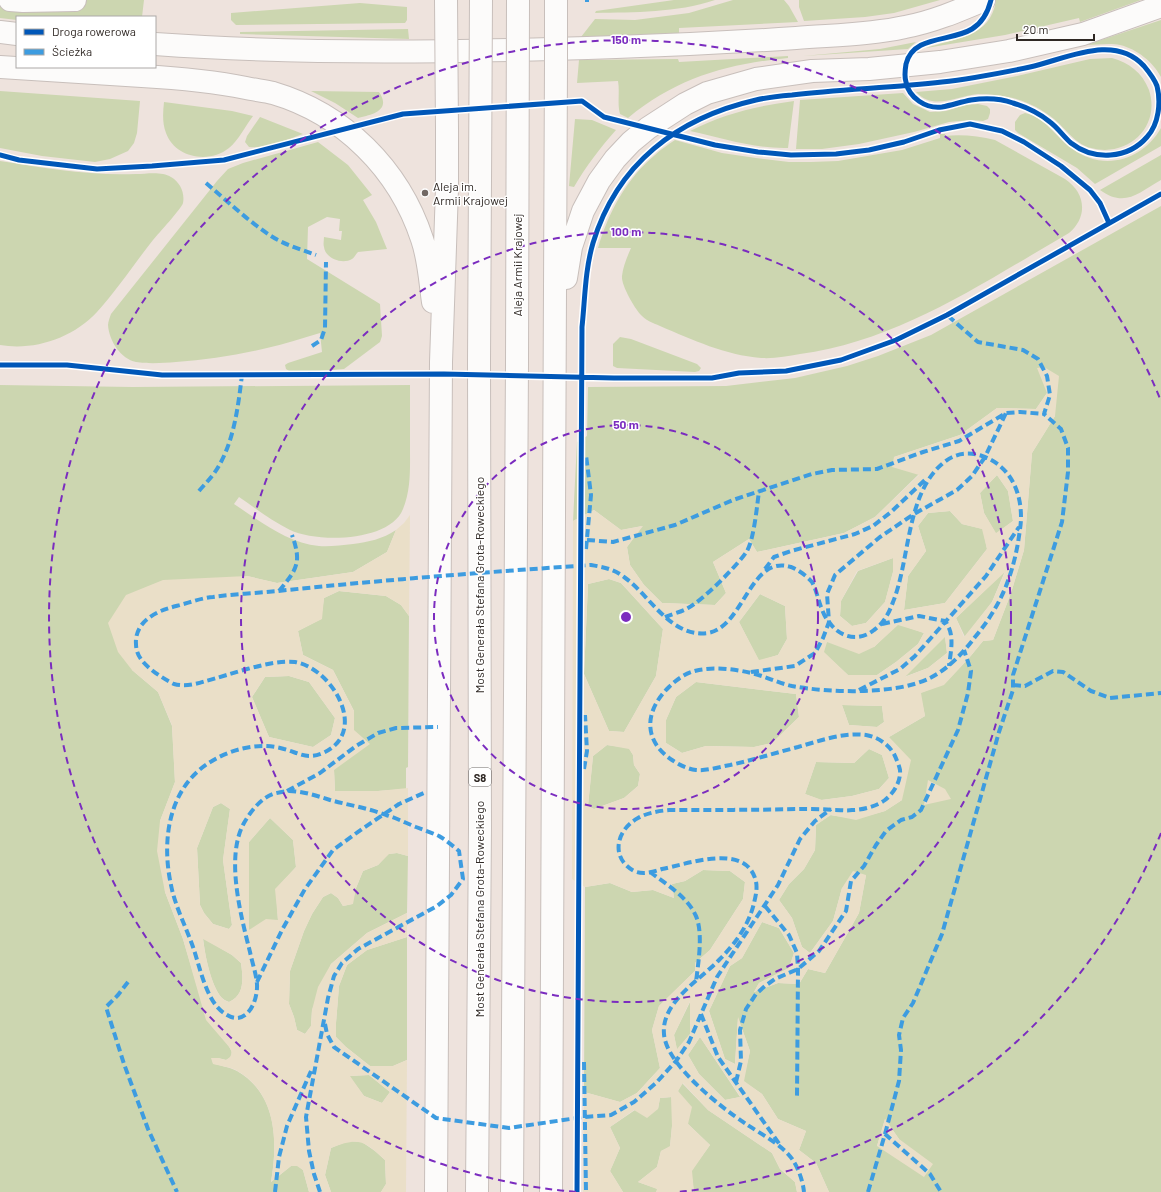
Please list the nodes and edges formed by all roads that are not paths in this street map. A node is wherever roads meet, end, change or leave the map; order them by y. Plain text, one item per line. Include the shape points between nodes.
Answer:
1 (10, 0) edge
2 (75, 0) edge
3 (446, 0) edge
4 (481, 0) edge
5 (518, 0) edge
6 (556, 0) edge
7 (984, 0) edge
8 (1161, 6) edge
9 (0, 32) edge
10 (16, 34) edge
11 (156, 44) edge
12 (1, 67) edge
13 (441, 362) junction
14 (555, 362) junction
15 (436, 1192) edge
16 (477, 1192) edge
17 (512, 1192) edge
18 (551, 1192) edge

1 - 2 highway
3 - 13 highway, bridge via 447,190
4 - 16 highway, Most Generała Stefana Grota-Roweckiego / S8, bridge
5 - 17 highway, Aleja Armii Krajowej, bridge
6 - 14 highway, bridge
7 - 11 highway via 905,28 662,46 356,52 217,49
8 - 14 highway via 1083,34 1009,51 940,62 869,69 812,71 756,79 707,93 665,116 631,142 615,159 598,181 583,211 571,247
9 - 10 highway
12 - 13 highway via 203,81 238,86 272,93 302,104 330,119 355,137 376,157 407,203 427,257
13 - 15 highway
14 - 18 highway

